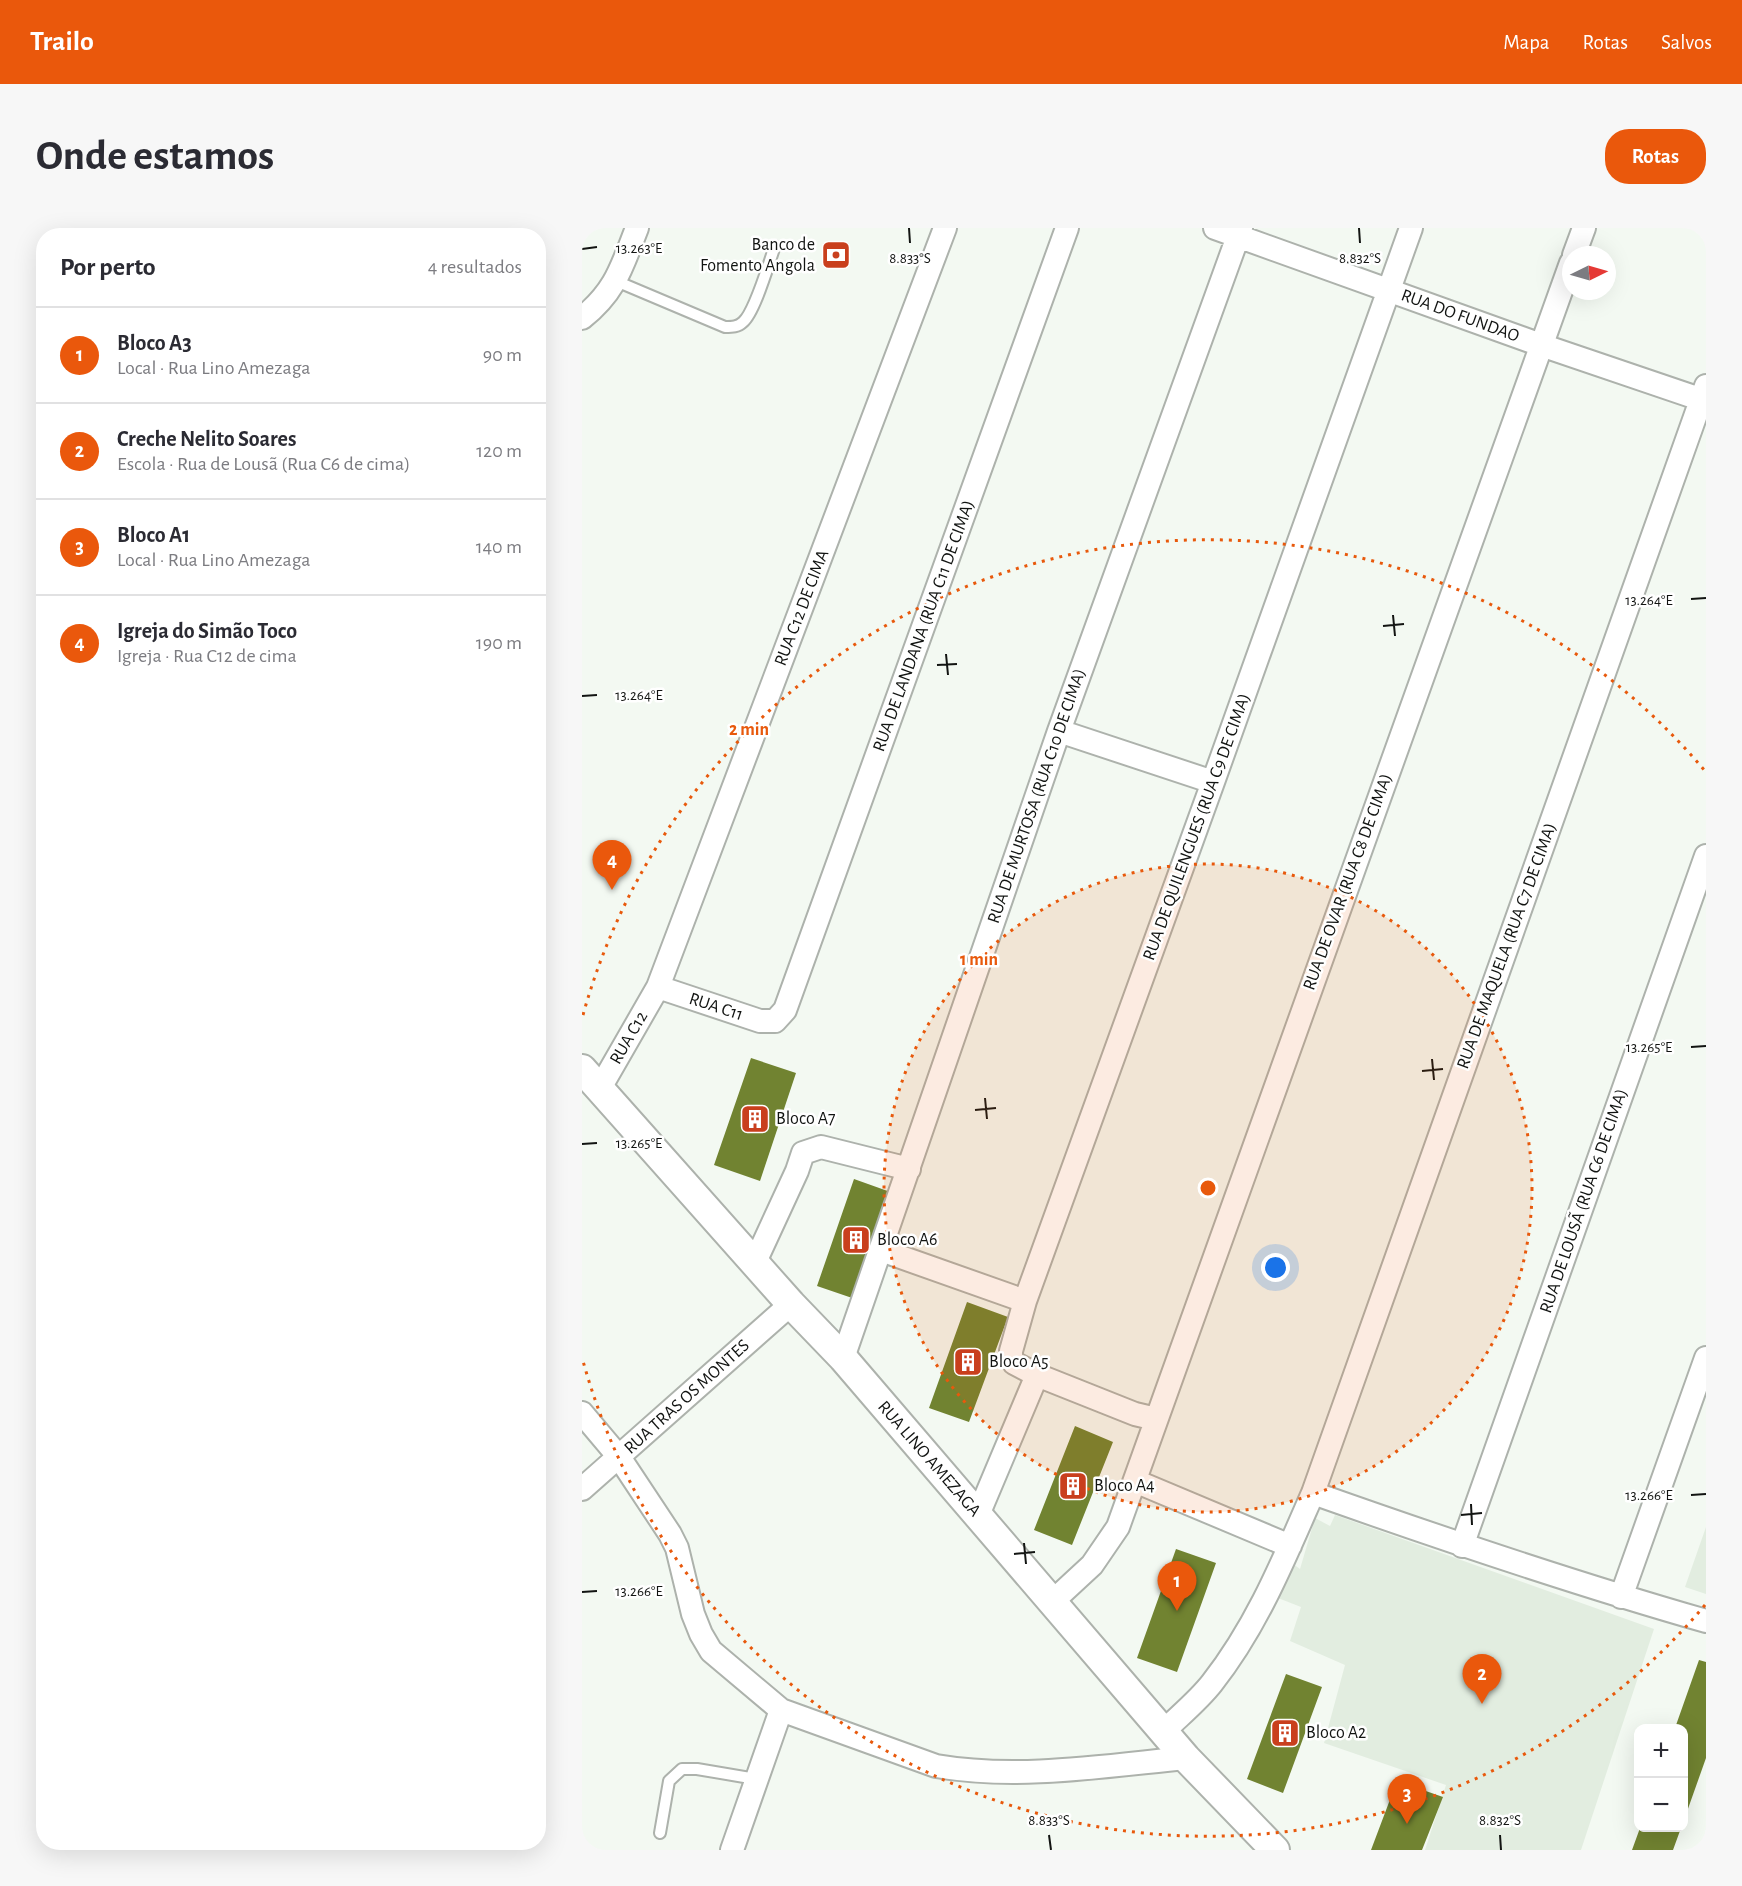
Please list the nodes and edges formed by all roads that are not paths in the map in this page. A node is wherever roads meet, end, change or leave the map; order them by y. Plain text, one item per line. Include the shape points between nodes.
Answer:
1 (637, 228) edge
2 (945, 228) edge
3 (1067, 228) edge
4 (1215, 228) edge
5 (1411, 228) edge
6 (1584, 228) edge
7 (1239, 232) edge
8 (775, 246) dead end
9 (1577, 246) edge
10 (616, 281) junction
11 (1562, 288) edge
12 (1388, 291) junction
13 (582, 318) edge
14 (1541, 345) junction
15 (1704, 395) edge
16 (1059, 731) junction
17 (1214, 782) junction
18 (1706, 856) edge
19 (658, 987) junction
20 (775, 1021) joint
21 (591, 1079) edge
22 (909, 1169) junction
23 (881, 1250) junction
24 (755, 1262) junction
25 (1025, 1301) junction
26 (791, 1304) junction
27 (843, 1358) junction
28 (1706, 1358) edge
29 (1037, 1375) junction
30 (582, 1413) edge
31 (1156, 1419) junction
32 (619, 1457) junction
33 (1135, 1481) junction
34 (582, 1489) edge
35 (1312, 1493) junction
36 (978, 1515) junction
37 (1290, 1546) junction
38 (1462, 1546) junction
39 (1621, 1597) junction
40 (1052, 1602) junction
41 (1706, 1621) edge
42 (781, 1710) junction
43 (1163, 1732) junction
44 (1186, 1758) junction
45 (756, 1779) junction
46 (660, 1833) dead end
47 (732, 1850) edge
48 (1275, 1850) edge

1 - 10 street
2 - 19 street, RUA C12 DE CIMA
3 - 20 street, RUA DE LANDANA (RUA C11 DE CIMA) via 785,1010
4 - 7 street, RUA DO FUNDAO
5 - 12 street, RUA DE QUILENGUES (RUA C9 DE CIMA)
6 - 9 street
7 - 12 street, RUA DO FUNDAO
7 - 16 street, RUA DE MURTOSA (RUA C10 DE CIMA)
8 - 10 lane via 751,311 736,326 725,327
10 - 13 street via 599,304
11 - 14 street, RUA DE OVAR (RUA C8 DE CIMA)
12 - 14 street, RUA DO FUNDAO
12 - 17 street, RUA DE QUILENGUES (RUA C9 DE CIMA)
14 - 15 street, RUA DO FUNDAO
14 - 31 street, RUA DE OVAR (RUA C8 DE CIMA)
15 - 35 street, RUA DE MAQUELA (RUA C7 DE CIMA)
16 - 17 street
16 - 22 street, RUA DE MURTOSA (RUA C10 DE CIMA)
17 - 25 street, RUA DE QUILENGUES (RUA C9 DE CIMA)
18 - 38 street, RUA DE LOUSÃ (RUA C6 DE CIMA)
19 - 20 street, RUA C11 via 760,1021
19 - 21 street, RUA C12
21 - 24 street, RUA LINO AMEZAGA
22 - 23 street, RUA DE MURTOSA (RUA C10 DE CIMA)
22 - 24 street via 821,1147 803,1153
23 - 25 street
23 - 27 street, RUA DE MURTOSA (RUA C10 DE CIMA)
24 - 26 street, RUA LINO AMEZAGA
25 - 29 street, RUA DE QUILENGUES (RUA C9 DE CIMA) via 1011,1357 1014,1363
26 - 27 street, RUA LINO AMEZAGA
26 - 32 street, RUA TRAS OS MONTES
27 - 36 street, RUA LINO AMEZAGA
28 - 39 street
29 - 31 street
29 - 36 street
30 - 32 street
31 - 33 street, RUA DE OVAR (RUA C8 DE CIMA)
32 - 34 street, RUA TRAS OS MONTES
32 - 42 street via 674,1541 700,1634 711,1651
33 - 37 street
33 - 40 street, RUA DE OVAR (RUA C8 DE CIMA) via 1118,1527 1092,1565
35 - 37 street, RUA DE MAQUELA (RUA C7 DE CIMA)
35 - 38 street
36 - 40 street, RUA LINO AMEZAGA
37 - 43 street, RUA DE MAQUELA (RUA C7 DE CIMA) via 1237,1649 1210,1685
38 - 39 street
39 - 41 street
40 - 43 street, RUA LINO AMEZAGA
42 - 44 street via 926,1762 963,1770 1055,1770
42 - 45 street
43 - 44 street, RUA LINO AMEZAGA
44 - 48 street, RUA LINO AMEZAGA
45 - 46 lane via 682,1769 669,1781
45 - 47 street

